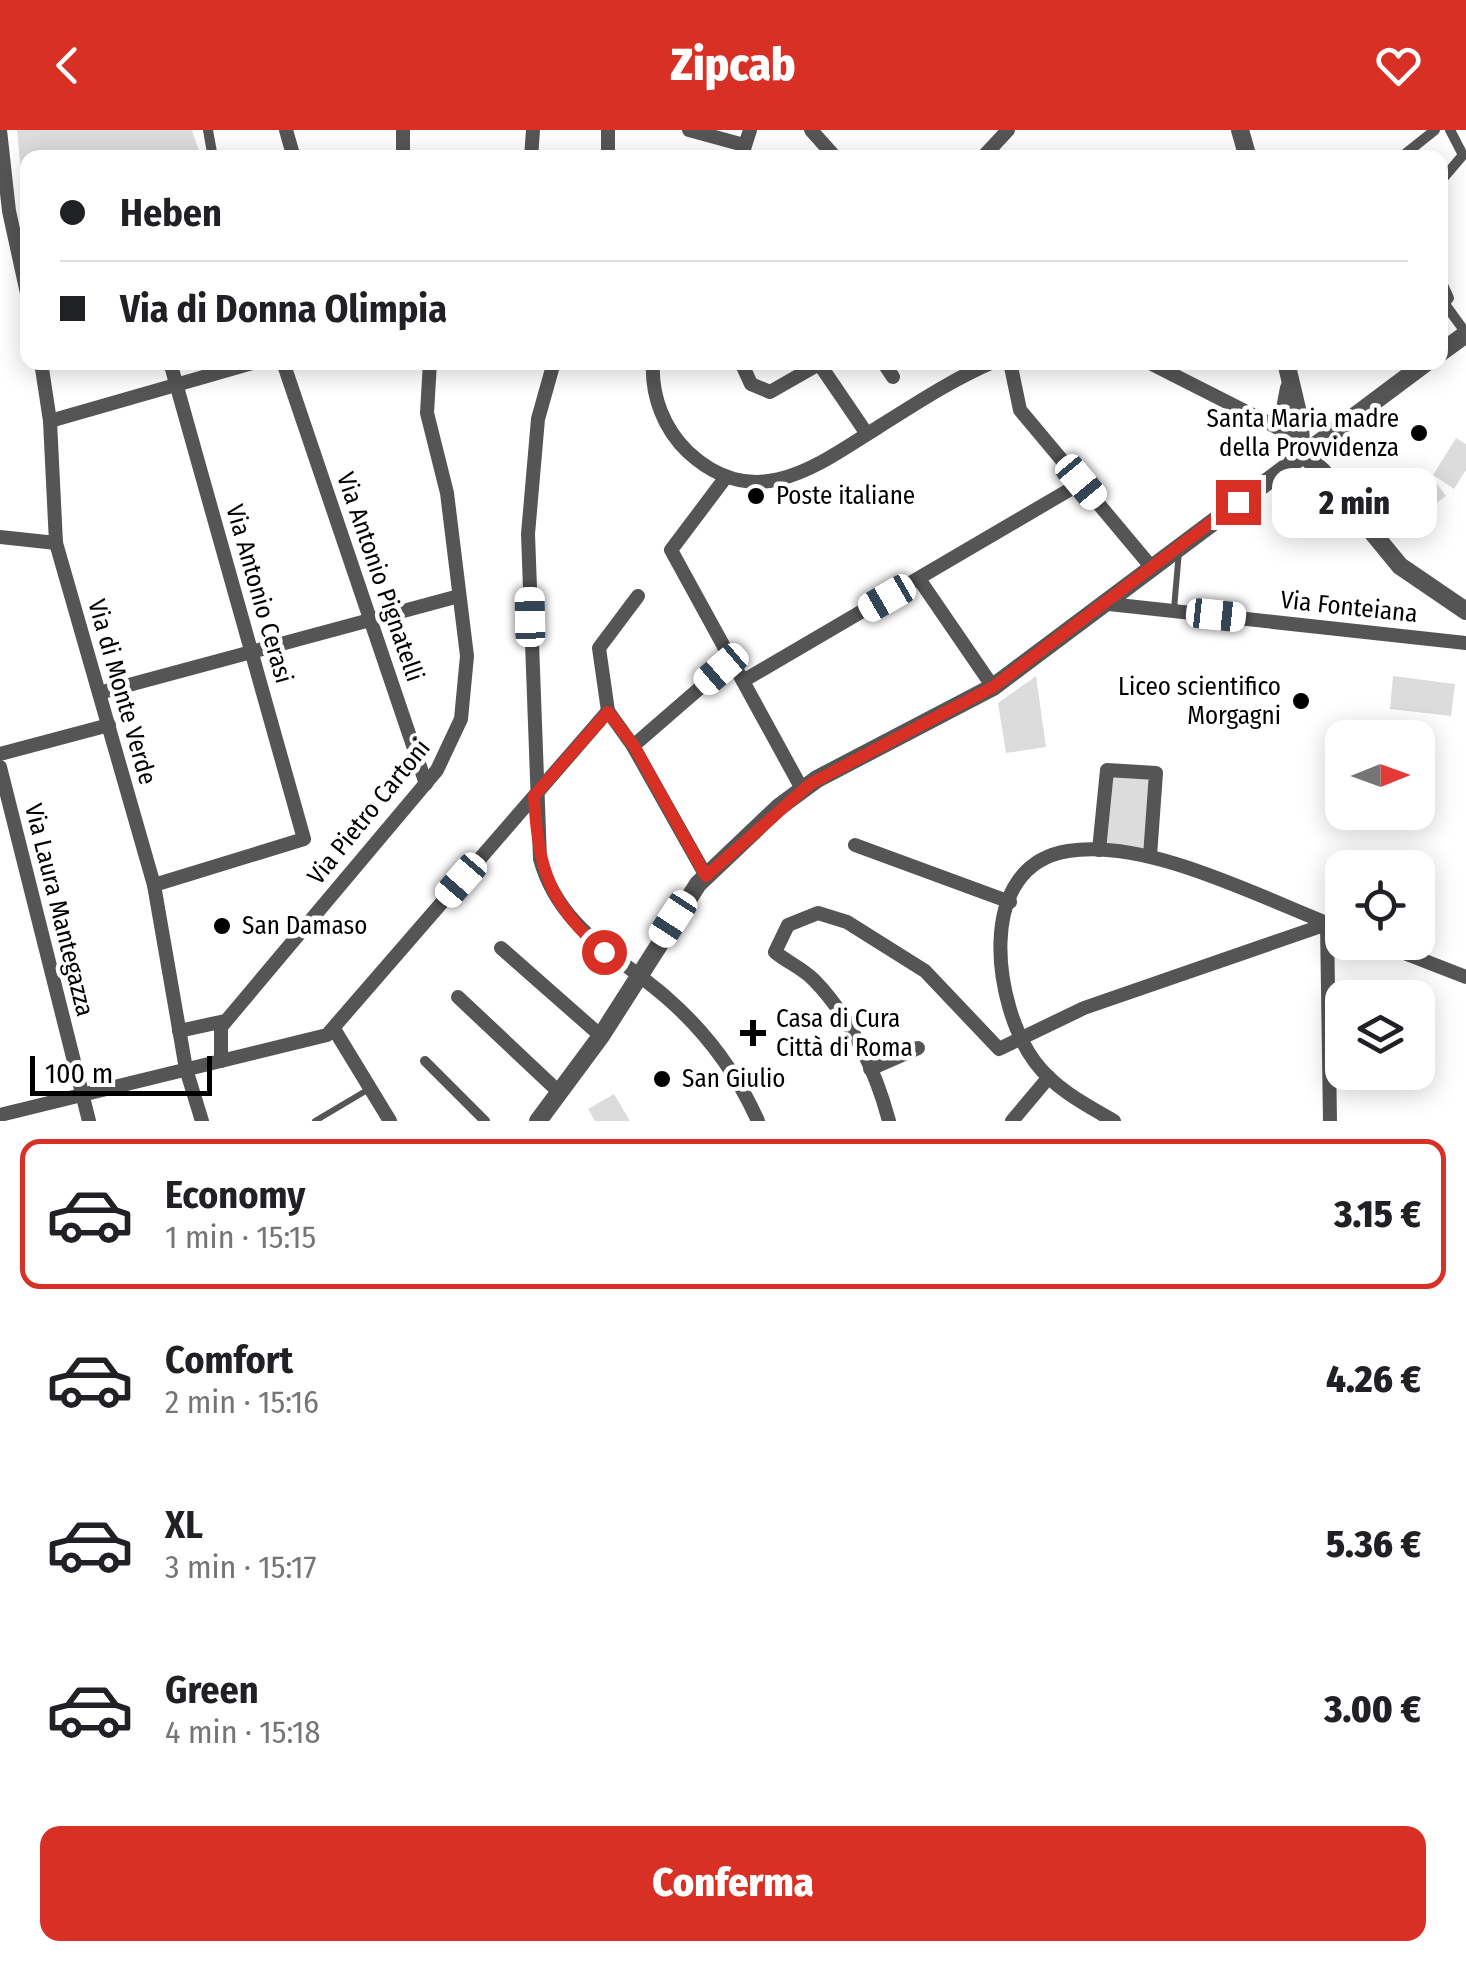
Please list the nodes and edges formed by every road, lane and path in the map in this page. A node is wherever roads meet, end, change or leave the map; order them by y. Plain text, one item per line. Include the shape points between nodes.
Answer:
1 (0, 130) edge
2 (689, 130) edge
3 (811, 130) edge
4 (1008, 130) edge
5 (1435, 130) edge
6 (1450, 130) edge
7 (745, 144) edge
8 (829, 150) edge
9 (989, 150) edge
10 (1410, 150) edge
11 (1448, 173) edge
12 (20, 234) edge
13 (1448, 314) edge
14 (1466, 334) edge
15 (42, 370) edge
16 (172, 370) edge
17 (228, 370) edge
18 (286, 370) edge
19 (429, 370) edge
20 (552, 370) edge
21 (653, 370) edge
22 (744, 370) edge
23 (806, 370) edge
24 (823, 370) edge
25 (888, 370) edge
26 (979, 370) edge
27 (1012, 370) edge
28 (1164, 370) edge
29 (1287, 370) edge
30 (1416, 370) edge
31 (893, 378) dead end
32 (176, 385) junction
33 (1289, 388) junction
34 (50, 422) junction
35 (1284, 431) junction
36 (867, 434) junction
37 (1302, 452) junction
38 (726, 476) junction
39 (1081, 482) junction
40 (0, 537) edge
41 (56, 543) junction
42 (1179, 548) junction
43 (1153, 569) junction
44 (919, 579) junction
45 (459, 596) junction
46 (638, 596) dead end
47 (1108, 604) junction
48 (1174, 610) junction
49 (1466, 611) edge
50 (371, 619) junction
51 (1466, 643) edge
52 (252, 651) junction
53 (731, 661) junction
54 (743, 681) junction
55 (993, 687) junction
56 (99, 693) junction
57 (608, 712) junction
58 (109, 725) junction
59 (634, 746) junction
60 (0, 754) edge
61 (0, 767) edge
62 (426, 784) junction
63 (802, 789) junction
64 (534, 796) junction
65 (855, 845) dead end
66 (1100, 850) junction
67 (1150, 856) junction
68 (706, 876) junction
69 (154, 885) junction
70 (1010, 902) junction
71 (1325, 923) edge
72 (1325, 925) edge
73 (501, 948) dead end
74 (1328, 960) edge
75 (1422, 960) edge
76 (638, 976) junction
77 (1466, 977) edge
78 (458, 997) dead end
79 (226, 1021) junction
80 (334, 1029) junction
81 (179, 1031) junction
82 (602, 1036) junction
83 (1022, 1040) junction
84 (918, 1048) dead end
85 (220, 1061) junction
86 (425, 1061) dead end
87 (186, 1068) junction
88 (870, 1069) junction
89 (1049, 1077) junction
90 (370, 1088) junction
91 (82, 1094) junction
92 (560, 1094) junction
93 (0, 1115) edge
94 (89, 1121) edge
95 (202, 1121) edge
96 (315, 1121) edge
97 (390, 1121) edge
98 (485, 1121) edge
99 (538, 1121) edge
100 (758, 1121) edge
101 (889, 1121) edge
102 (1012, 1121) edge
103 (1114, 1121) edge
104 (1330, 1121) edge

1 - 12 street
2 - 7 street
3 - 8 street
4 - 9 street
5 - 10 street
6 - 11 street via 1464,155
13 - 14 street
15 - 34 street, Via di Monte Verde
16 - 32 street, Via Antonio Cerasi
17 - 32 street
18 - 50 street, Via Antonio Pignatelli
19 - 45 street, Via Pietro Cartoni via 426,400 447,493
20 - 64 street via 538,419 529,502
21 - 38 street via 655,395 671,430 693,456
22 - 23 street via 750,384 770,392
24 - 36 street
25 - 31 street
26 - 36 street
27 - 39 street via 1020,410
28 - 35 street
29 - 33 street
30 - 37 street
32 - 34 street
32 - 52 street, Via Antonio Cerasi
33 - 35 street
33 - 37 street
34 - 41 street, Via di Monte Verde
35 - 37 street
36 - 38 street via 790,478
37 - 42 street
37 - 49 street via 1400,566
38 - 53 street via 671,550
39 - 43 street
39 - 44 street
40 - 41 street
41 - 56 street, Via di Monte Verde
42 - 43 street
42 - 48 lane
43 - 47 street
44 - 54 street
44 - 55 street
45 - 50 street
45 - 62 street, Via Pietro Cartoni via 467,656 464,706 448,752
46 - 57 street via 599,648
47 - 48 street, Via Fonteiana
47 - 55 street
48 - 51 street, Via Fonteiana
50 - 52 street
50 - 62 street, Via Antonio Pignatelli
52 - 56 street
52 - 69 street, Via Antonio Cerasi via 304,839
53 - 54 street
53 - 59 street
54 - 63 street
55 - 63 street
56 - 58 street, Via di Monte Verde
57 - 59 street
57 - 64 street
58 - 60 street
58 - 69 street, Via di Monte Verde
59 - 68 street
61 - 91 street, Via Laura Mantegazza
62 - 79 street, Via Pietro Cartoni
63 - 68 street
64 - 76 street via 540,859 556,900 596,946
64 - 80 street
65 - 70 street
66 - 67 street
66 - 67 street via 1107,770 1156,773
66 - 70 street via 1060,853 1036,864
67 - 71 street
68 - 76 street
69 - 81 street, Via di Monte Verde
70 - 83 street via 1000,974
72 - 83 street via 1091,1005
73 - 82 street
74 - 104 street
75 - 77 street
76 - 82 street
76 - 100 street via 717,1050
78 - 92 street
79 - 81 street
79 - 85 street via 218,1037
80 - 85 street
80 - 90 street
81 - 87 street, Via di Monte Verde
82 - 92 street
83 - 88 street via 993,1046 925,971 840,918 818,913 785,926 776,954 818,984
83 - 89 street
84 - 88 street
85 - 87 street
86 - 98 street
87 - 91 street
87 - 95 street
88 - 101 street
89 - 102 street
89 - 103 street
90 - 96 lane
90 - 97 street
91 - 93 street
91 - 94 street, Via Laura Mantegazza
92 - 99 street

